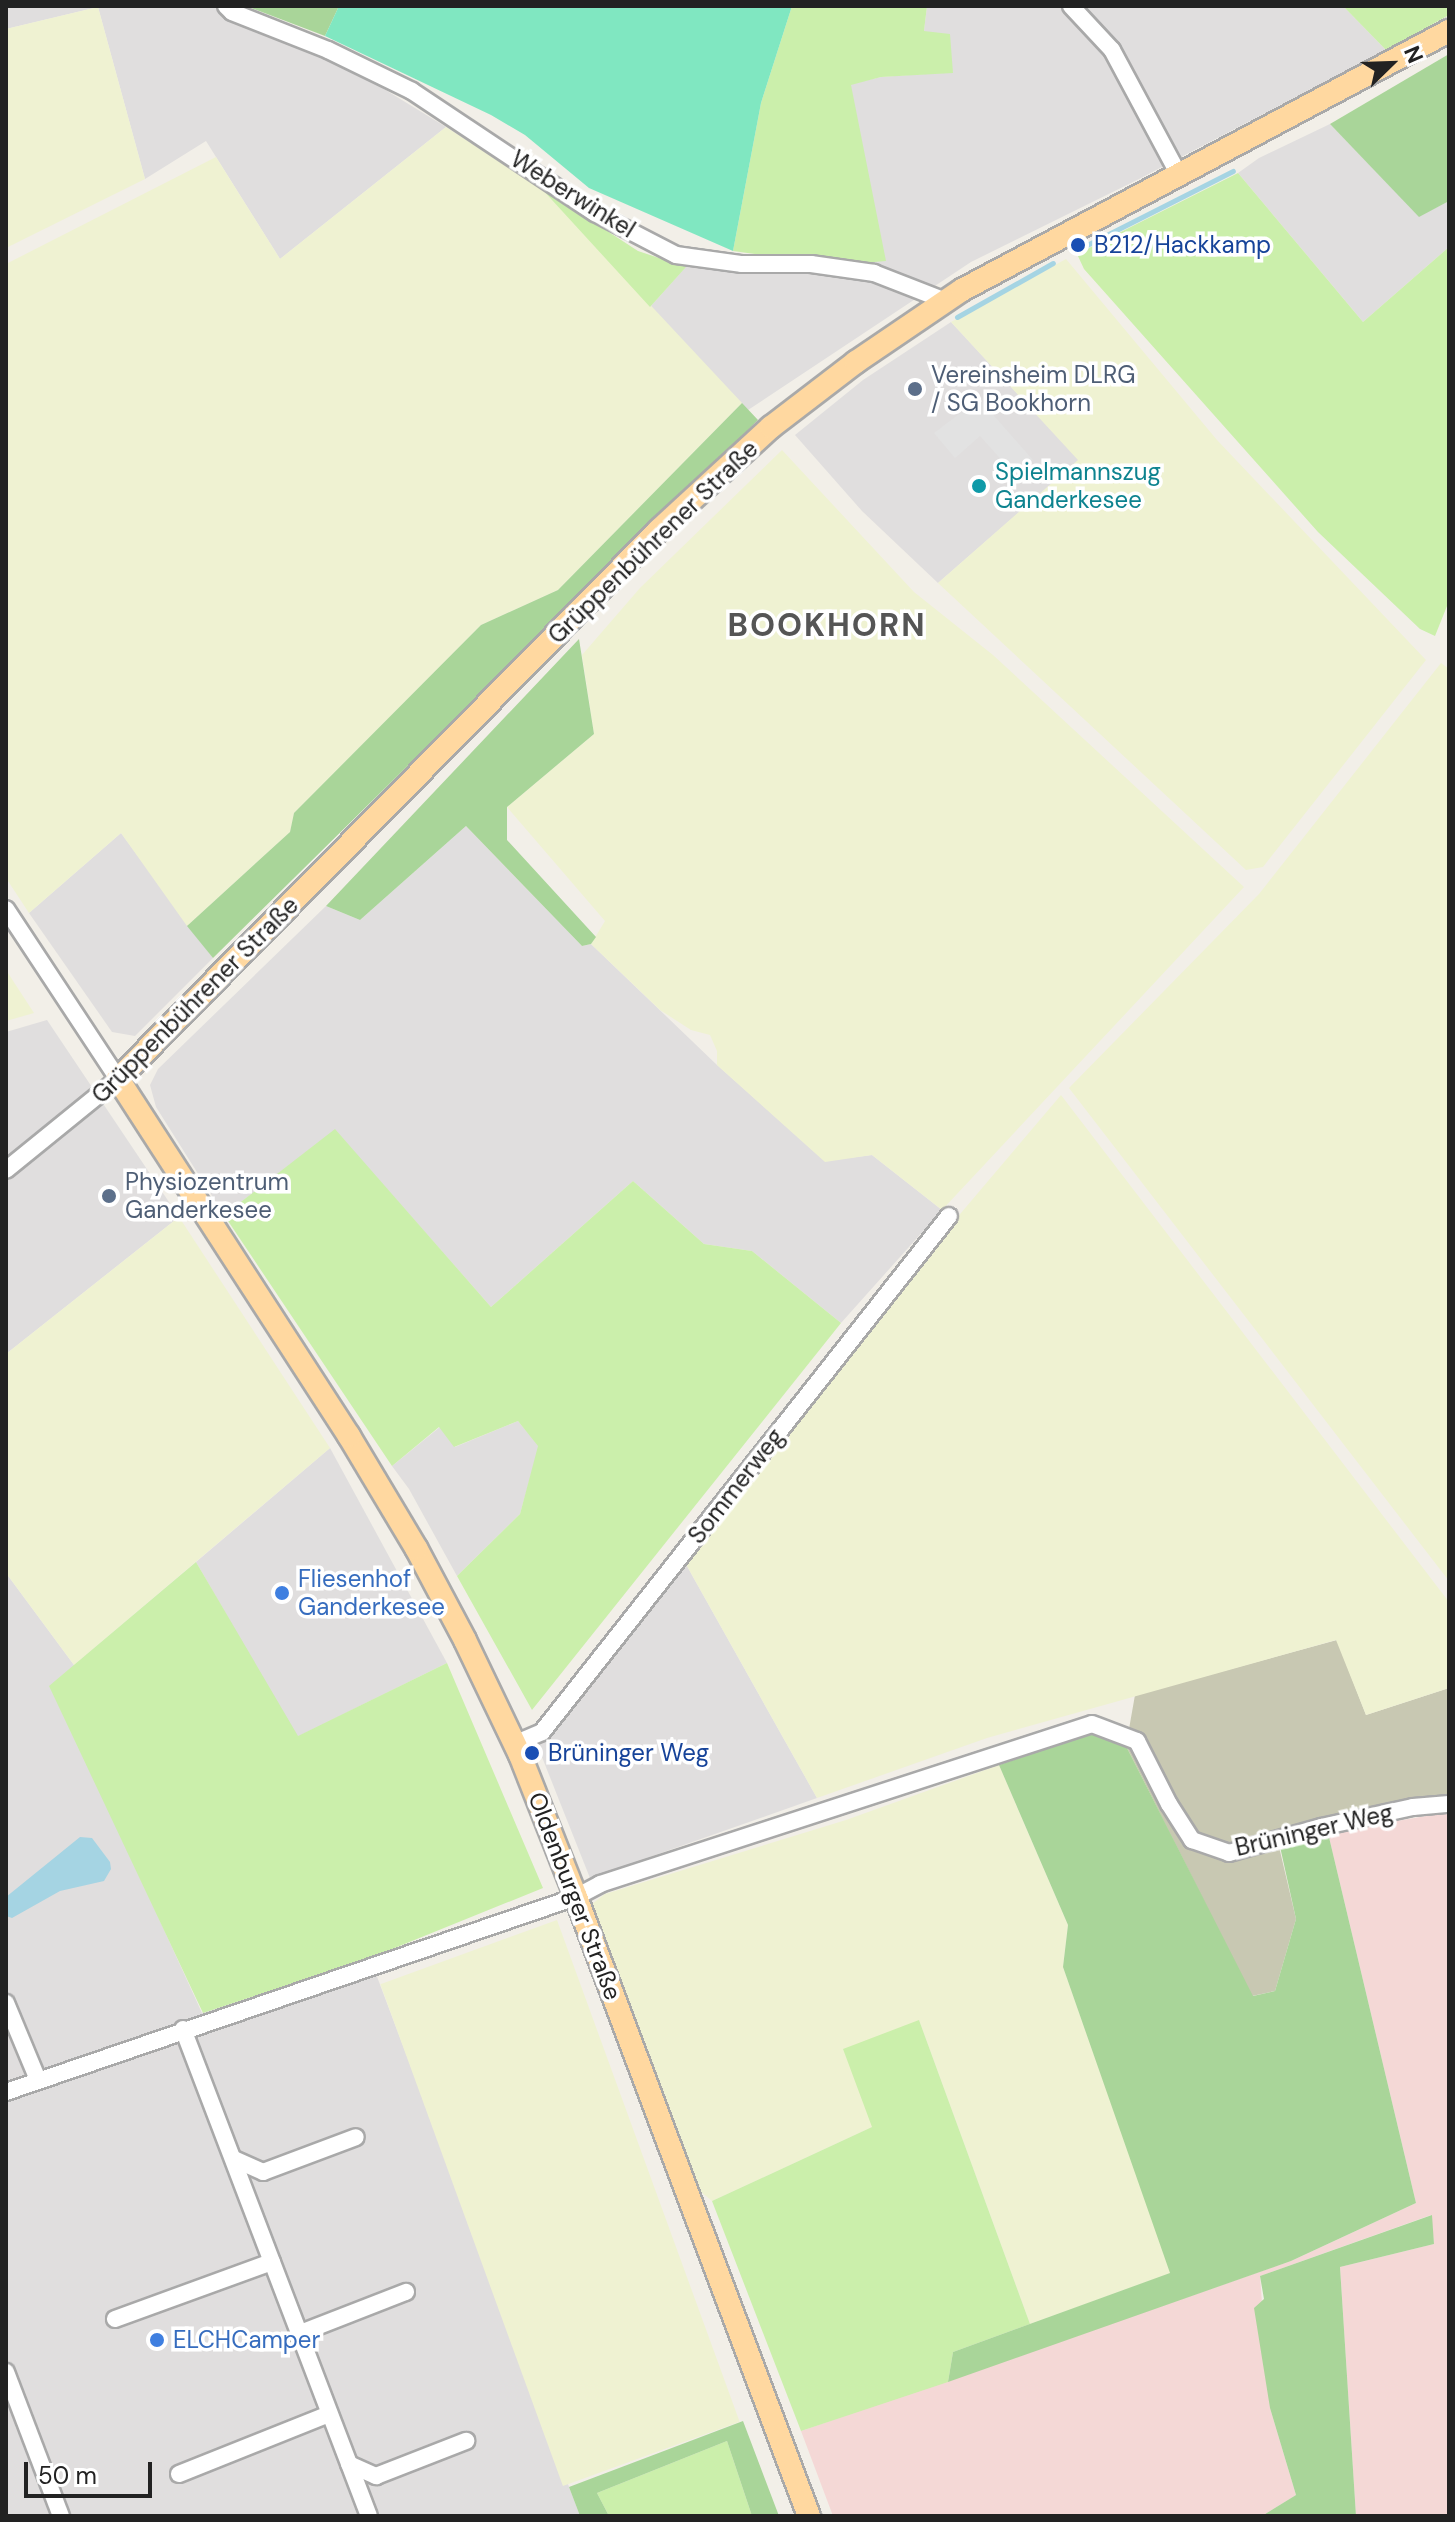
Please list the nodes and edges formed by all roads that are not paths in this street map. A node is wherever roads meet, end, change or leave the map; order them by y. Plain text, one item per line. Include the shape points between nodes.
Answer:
1 (226, 6) edge
2 (1071, 6) edge
3 (1449, 31) edge
4 (1179, 175) junction
5 (946, 301) junction
6 (6, 909) edge
7 (118, 1079) junction
8 (6, 1170) edge
9 (949, 1216) dead end
10 (514, 1744) junction
11 (1449, 1804) edge
12 (576, 1897) junction
13 (6, 2003) edge
14 (183, 2029) junction
15 (38, 2080) junction
16 (6, 2092) edge
17 (356, 2137) dead end
18 (234, 2159) junction
19 (263, 2172) junction
20 (250, 2198) junction
21 (272, 2262) junction
22 (406, 2292) dead end
23 (115, 2319) dead end
24 (298, 2334) junction
25 (6, 2372) edge
26 (329, 2414) junction
27 (466, 2441) dead end
28 (349, 2464) junction
29 (179, 2474) dead end
30 (376, 2476) junction
31 (366, 2510) edge
32 (61, 2516) edge
33 (809, 2516) edge

1 - 5 street, Weberwinkel via 412,91 595,213 676,255 874,273
2 - 4 street via 1112,50
3 - 4 main road, Grüppenbührener Straße
4 - 5 main road, Grüppenbührener Straße
5 - 7 main road, Grüppenbührener Straße via 771,427 659,530
6 - 7 street, Oldenburger Straße
7 - 8 street, Grüppenbührener Straße
7 - 10 main road, Oldenburger Straße via 412,1541
9 - 10 street, Sommerweg via 542,1732
10 - 12 main road, Oldenburger Straße
11 - 12 street, Brüninger Weg via 1321,1827 1229,1853 1192,1840 1137,1741 1092,1724 600,1884
12 - 14 street, Brüninger Weg
12 - 33 main road, Oldenburger Straße
13 - 15 street
14 - 15 street, Brüninger Weg
14 - 18 street
15 - 16 street, Brüninger Weg
17 - 19 street
18 - 19 street
18 - 20 street
19 - 20 street
20 - 21 street
21 - 23 street
21 - 24 street
22 - 24 street
24 - 26 street
25 - 32 street
26 - 28 street
26 - 29 street
27 - 30 street
28 - 30 street
28 - 31 street
30 - 31 street

